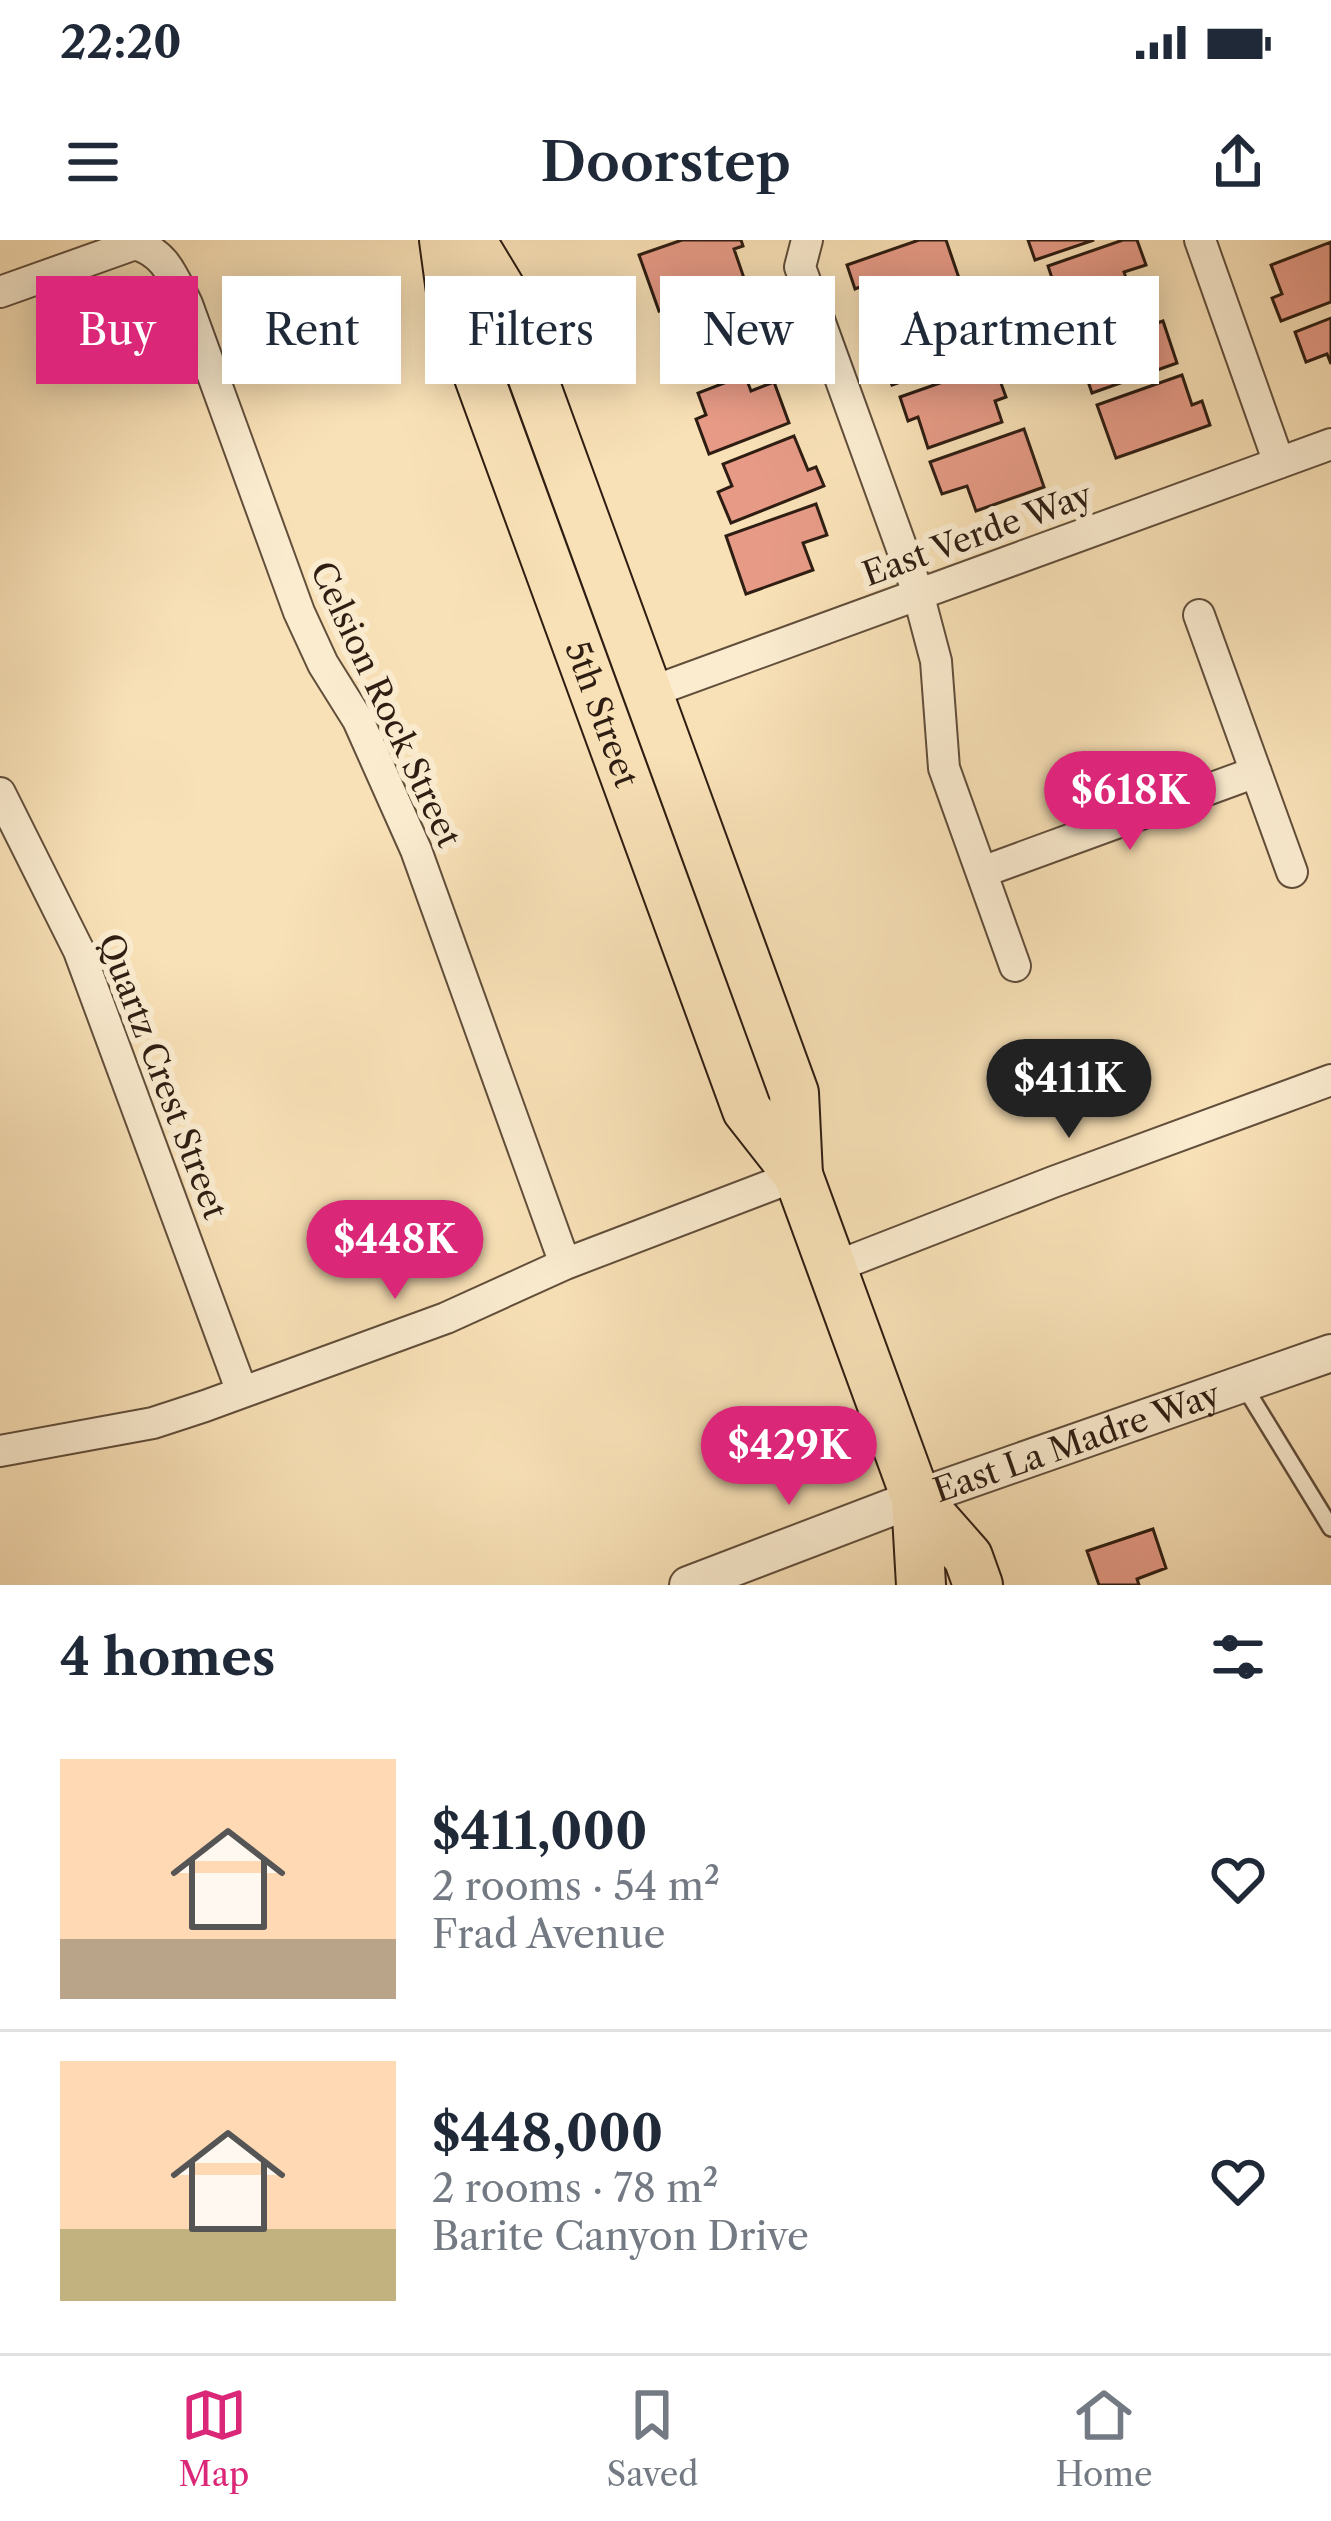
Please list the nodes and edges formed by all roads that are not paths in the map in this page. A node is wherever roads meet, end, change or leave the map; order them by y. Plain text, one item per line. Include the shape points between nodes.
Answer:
1 (444, 240) edge
2 (471, 240) edge
3 (807, 240) edge
4 (1200, 240) edge
5 (0, 292) edge
6 (1331, 444) edge
7 (1279, 463) junction
8 (918, 592) junction
9 (1199, 615) dead end
10 (648, 693) junction
11 (1256, 772) junction
12 (0, 794) edge
13 (982, 872) junction
14 (1292, 872) dead end
15 (1015, 966) dead end
16 (1331, 1081) edge
17 (798, 1174) junction
18 (565, 1264) junction
19 (832, 1268) junction
20 (1331, 1353) edge
21 (1243, 1384) junction
22 (242, 1392) junction
23 (0, 1451) edge
24 (916, 1498) junction
25 (1331, 1528) edge
26 (688, 1585) edge
27 (921, 1585) edge
28 (978, 1585) edge

1 - 17 main road, 5th Street via 453,306 747,1110
2 - 10 main road, 5th Street via 500,288
3 - 8 street via 800,267
4 - 7 street
5 - 18 street, Celsion Rock Street via 135,244 165,260 299,612 416,850
6 - 7 street, East Verde Way
7 - 8 street, East Verde Way
8 - 10 street, East Verde Way
8 - 13 street via 936,662 944,768
9 - 11 street
10 - 17 main road, 5th Street via 794,1093
11 - 13 street
11 - 14 street
12 - 22 street, Quartz Crest Street via 80,951
13 - 15 street
16 - 19 street
17 - 18 street
17 - 19 main road, 5th Street
18 - 22 street via 446,1318
19 - 24 main road, 5th Street
20 - 21 street, East La Madre Way
21 - 24 street, East La Madre Way
21 - 25 lane
22 - 23 street via 153,1423
24 - 26 street, East La Madre Way
24 - 27 main road, 5th Street
24 - 28 main road, 5th Street via 968,1557

